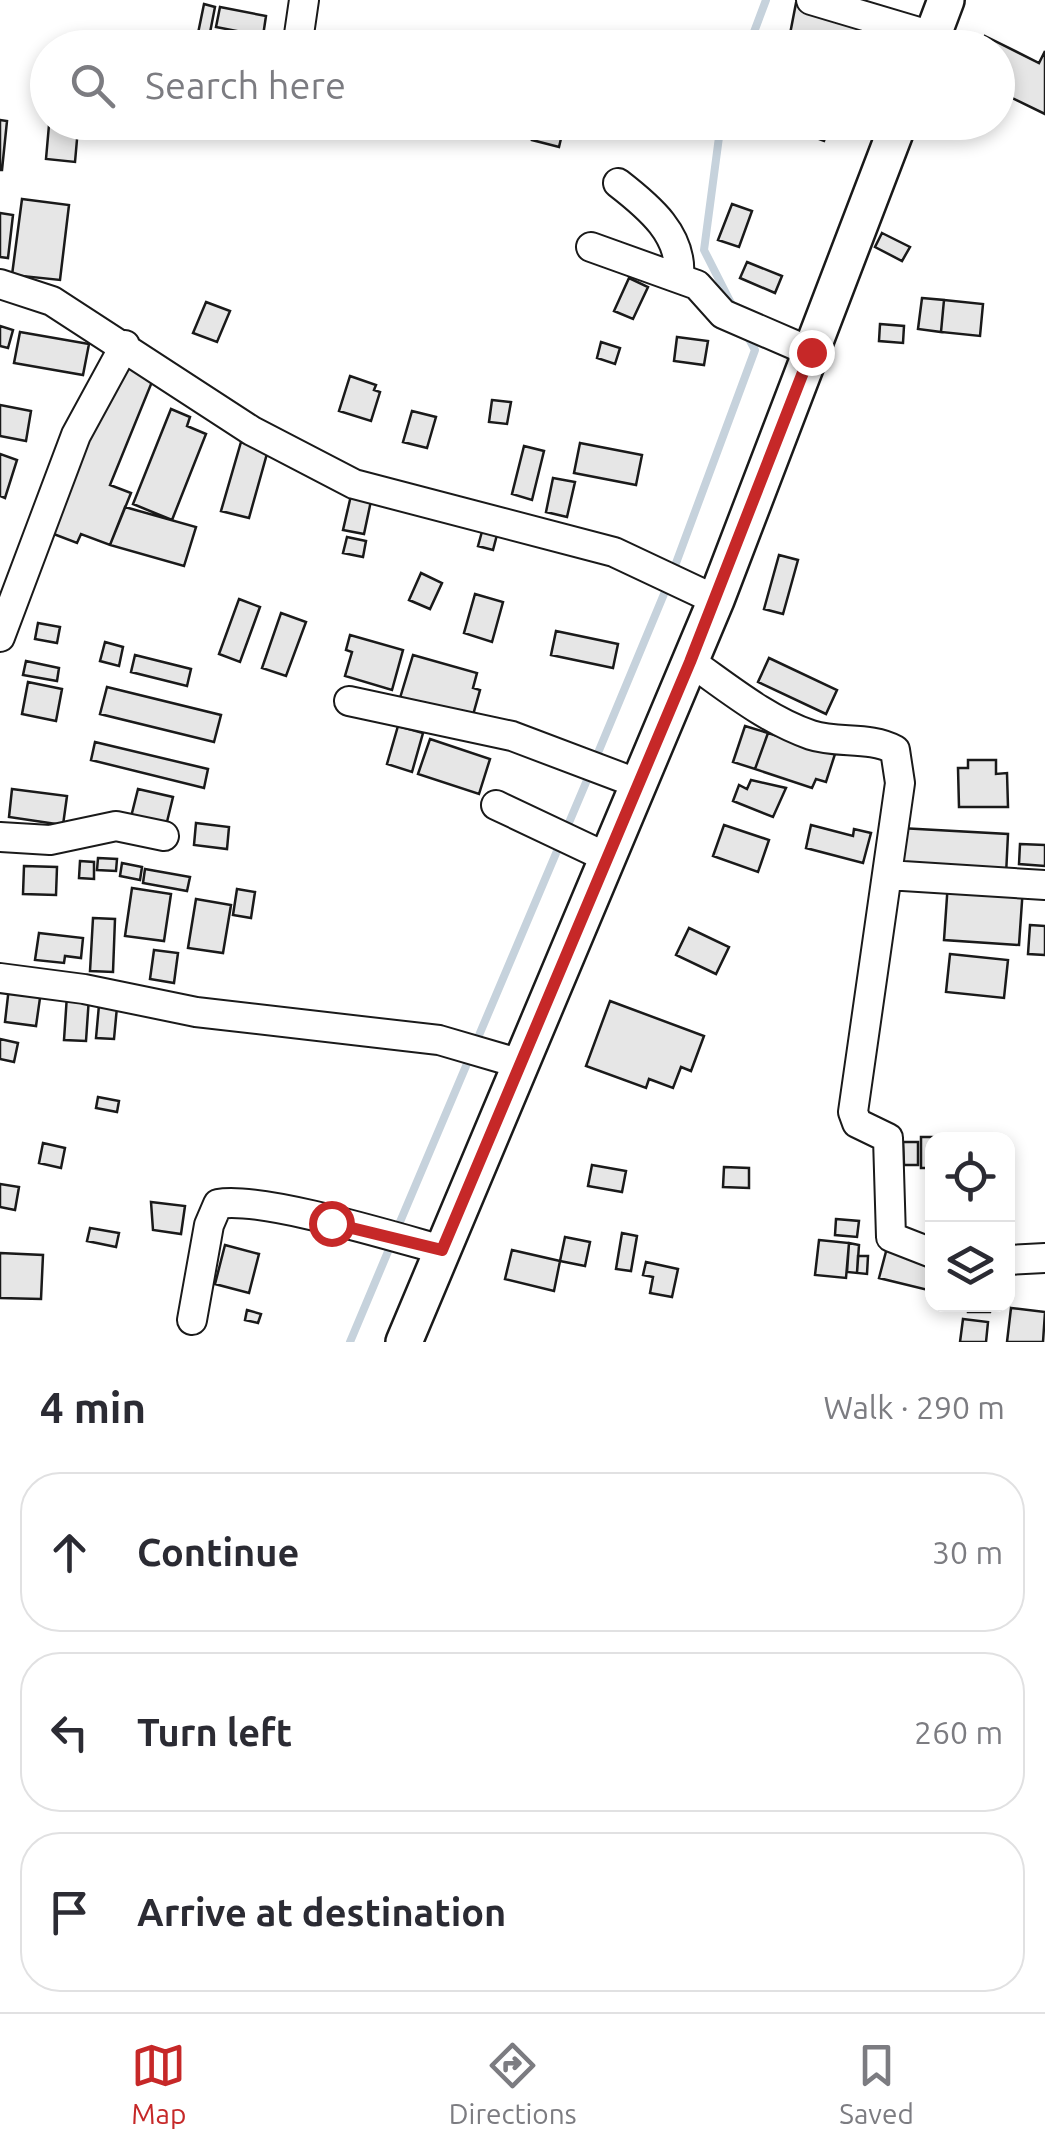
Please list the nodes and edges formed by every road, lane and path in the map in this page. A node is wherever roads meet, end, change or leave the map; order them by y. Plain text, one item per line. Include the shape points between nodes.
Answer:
1 (304, 0) edge
2 (811, 0) edge
3 (946, 0) edge
4 (300, 30) edge
5 (896, 30) edge
6 (935, 30) edge
7 (892, 140) edge
8 (618, 183) dead end
9 (592, 247) dead end
10 (679, 277) junction
11 (0, 284) edge
12 (126, 346) junction
13 (811, 352) junction
14 (703, 593) junction
15 (0, 637) edge
16 (690, 662) junction
17 (349, 701) dead end
18 (625, 780) junction
19 (496, 805) dead end
20 (164, 836) dead end
21 (0, 837) edge
22 (580, 844) junction
23 (887, 875) junction
24 (1045, 884) edge
25 (0, 978) edge
26 (513, 1062) junction
27 (431, 1246) junction
28 (925, 1250) edge
29 (1045, 1258) edge
30 (1015, 1260) edge
31 (192, 1320) dead end
32 (404, 1342) edge

1 - 4 street
2 - 5 street
3 - 6 main road
7 - 13 main road
8 - 10 street via 650,208 676,245
9 - 10 street
10 - 13 street via 697,285 718,309
11 - 12 street via 52,301
12 - 14 street via 252,431 354,484 614,552
12 - 15 street via 76,435
13 - 14 main road
14 - 16 main road
16 - 18 main road
16 - 23 street via 806,734 895,750 900,783
17 - 18 street via 512,736
18 - 22 main road
19 - 22 street
20 - 21 street via 116,826 50,840
22 - 26 main road
23 - 24 street
23 - 28 street via 854,1112 857,1123 888,1138 891,1237
25 - 26 street via 196,1012 463,1044
26 - 27 main road
27 - 31 street via 278,1210 218,1204
27 - 32 main road
29 - 30 street

